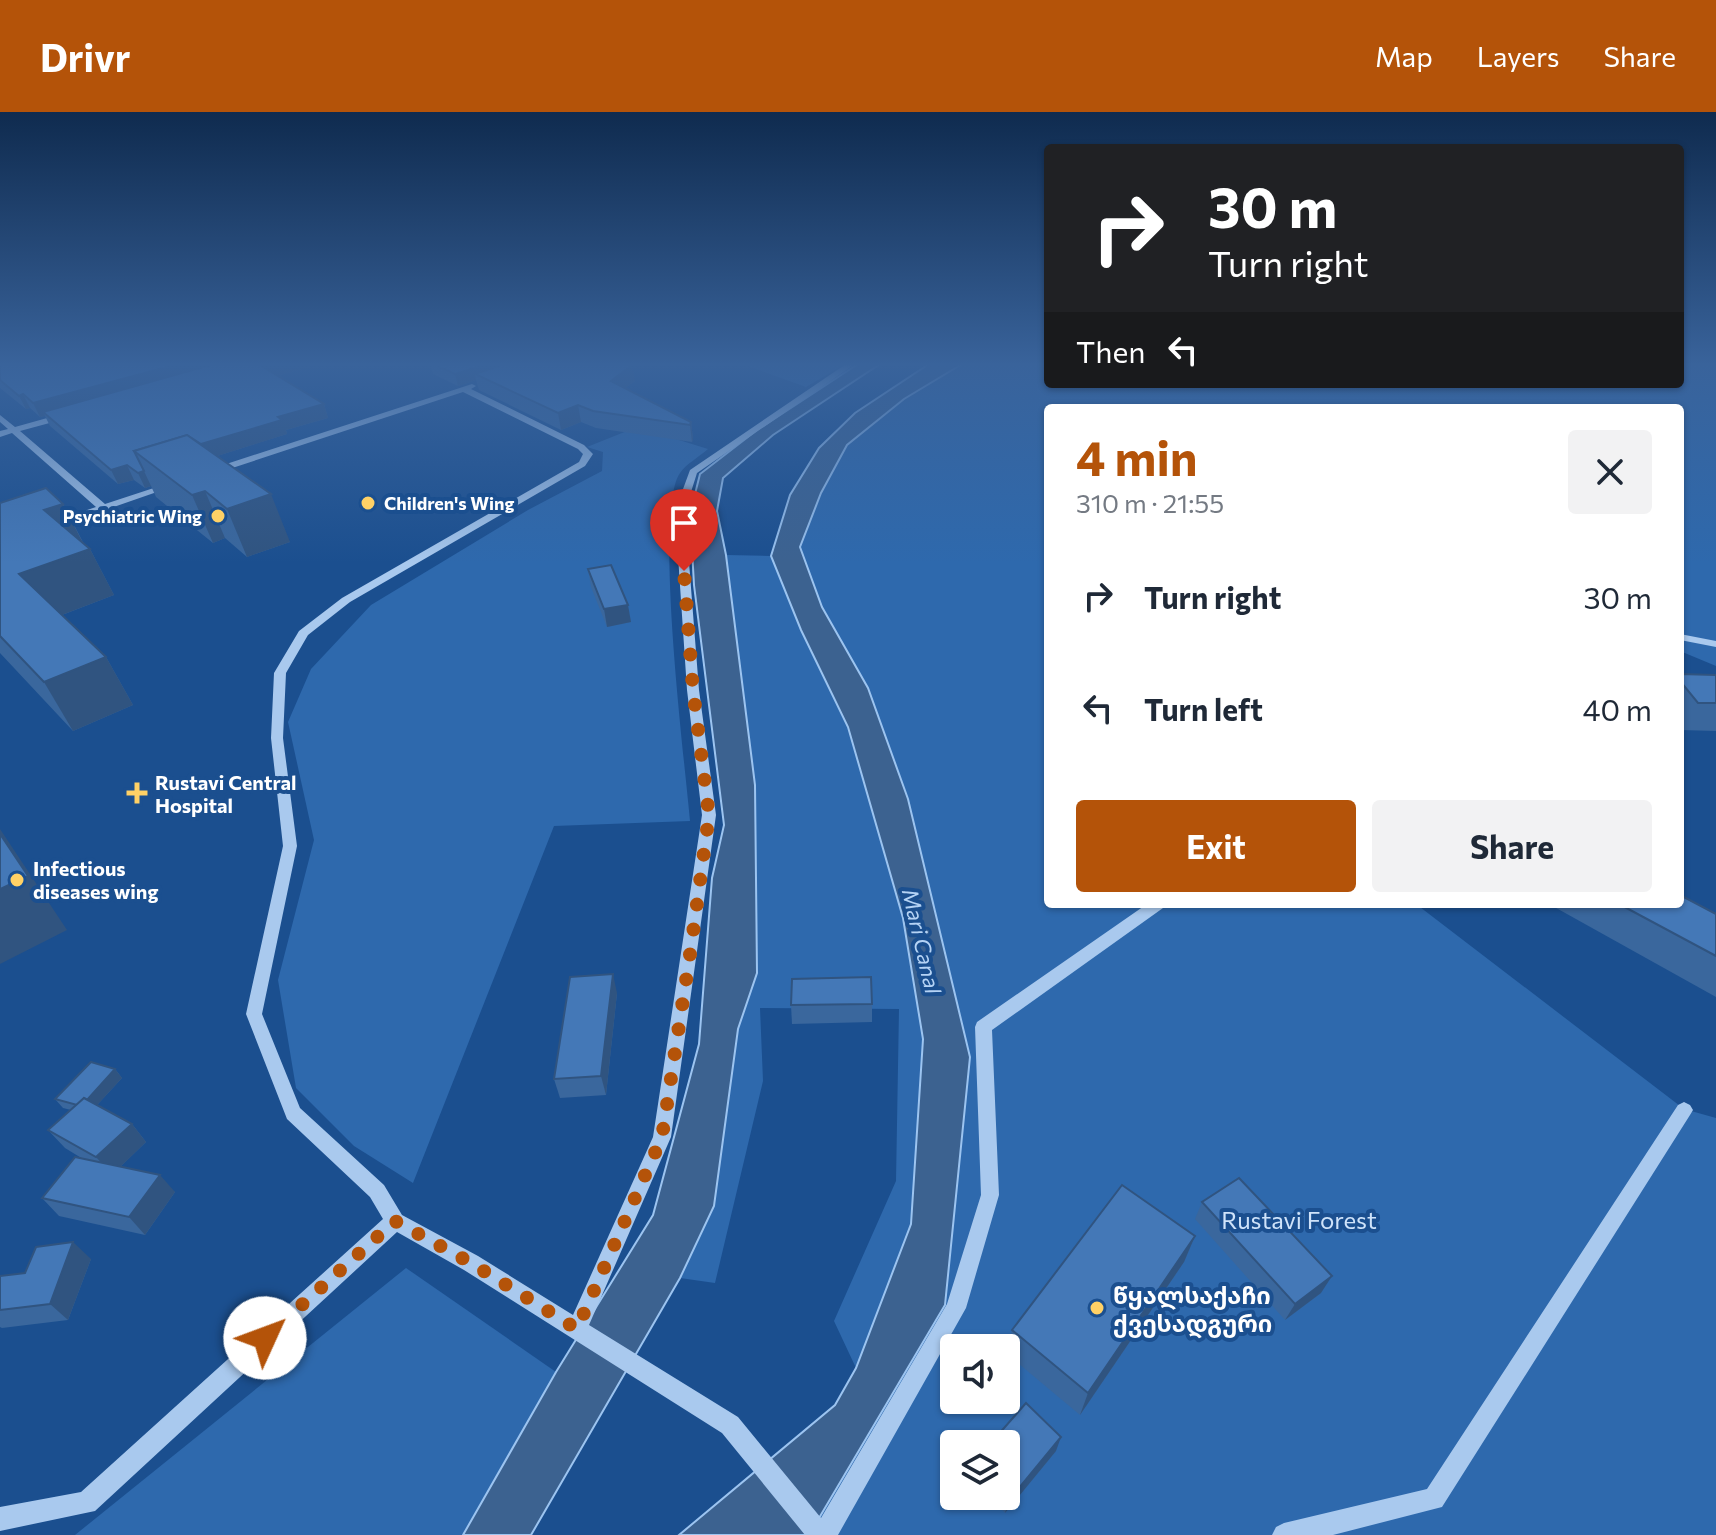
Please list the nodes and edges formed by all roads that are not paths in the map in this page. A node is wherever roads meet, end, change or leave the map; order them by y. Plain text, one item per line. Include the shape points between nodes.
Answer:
1 (14, 430) edge
2 (339, 430) edge
3 (551, 430) edge
4 (754, 430) edge
5 (203, 475) edge
6 (188, 480) edge
7 (103, 508) junction
8 (44, 527) edge
9 (1684, 638) edge
10 (1716, 644) edge
11 (1152, 908) edge
12 (1684, 1110) dead end
13 (395, 1221) junction
14 (577, 1329) junction
15 (0, 1519) edge
16 (822, 1535) edge
17 (1284, 1535) edge

1 - 7 street
2 - 5 street
3 - 13 street via 588,454 582,464 346,600 303,633 280,673 277,738 290,846 254,1014 293,1113 377,1191
4 - 14 street via 693,472 680,511 693,690 709,815 662,1137
6 - 7 street
7 - 8 street
9 - 10 street
11 - 16 street via 983,1027 990,1195 956,1308
12 - 17 street via 1434,1499
13 - 14 street
13 - 15 street via 87,1503
14 - 16 street via 730,1425

